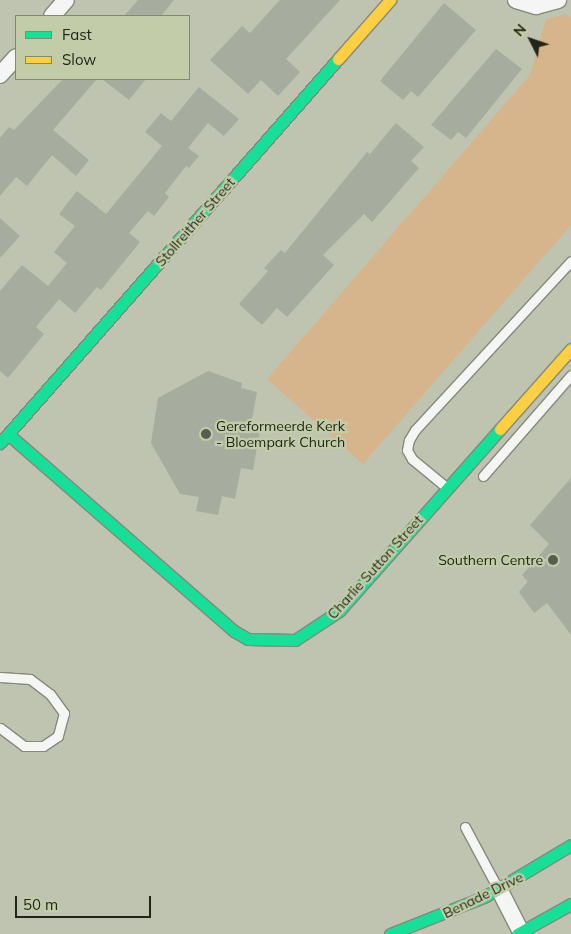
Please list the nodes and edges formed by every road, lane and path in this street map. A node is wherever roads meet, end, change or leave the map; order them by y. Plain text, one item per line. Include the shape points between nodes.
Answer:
1 (66, 0) edge
2 (390, 0) edge
3 (516, 0) edge
4 (558, 0) edge
5 (53, 15) edge
6 (15, 58) edge
7 (0, 75) edge
8 (571, 261) edge
9 (571, 349) edge
10 (571, 375) edge
11 (8, 434) junction
12 (0, 443) edge
13 (474, 456) junction
14 (458, 474) junction
15 (483, 476) junction
16 (446, 487) junction
17 (0, 677) edge
18 (0, 728) edge
19 (465, 827) dead end
20 (571, 845) edge
21 (498, 889) junction
22 (571, 904) edge
23 (520, 933) edge
24 (390, 934) edge

1 - 5 street
2 - 11 street, Stollreither Street
3 - 4 street via 536,6
6 - 7 street
8 - 16 lane via 409,440 407,450 412,459
9 - 13 street, Charlie Sutton Street
10 - 15 lane
11 - 12 street, Stollreither Street
11 - 16 street, Charlie Sutton Street via 210,613 248,639 264,641 295,640 338,611
13 - 14 street, Charlie Sutton Street
13 - 15 lane
14 - 15 lane
14 - 16 street, Charlie Sutton Street
17 - 18 lane via 30,679 50,694 64,713 58,736 43,746 24,746
19 - 21 lane
20 - 21 street, Benade Drive
21 - 23 street
21 - 24 street, Benade Drive via 439,917
22 - 23 street

